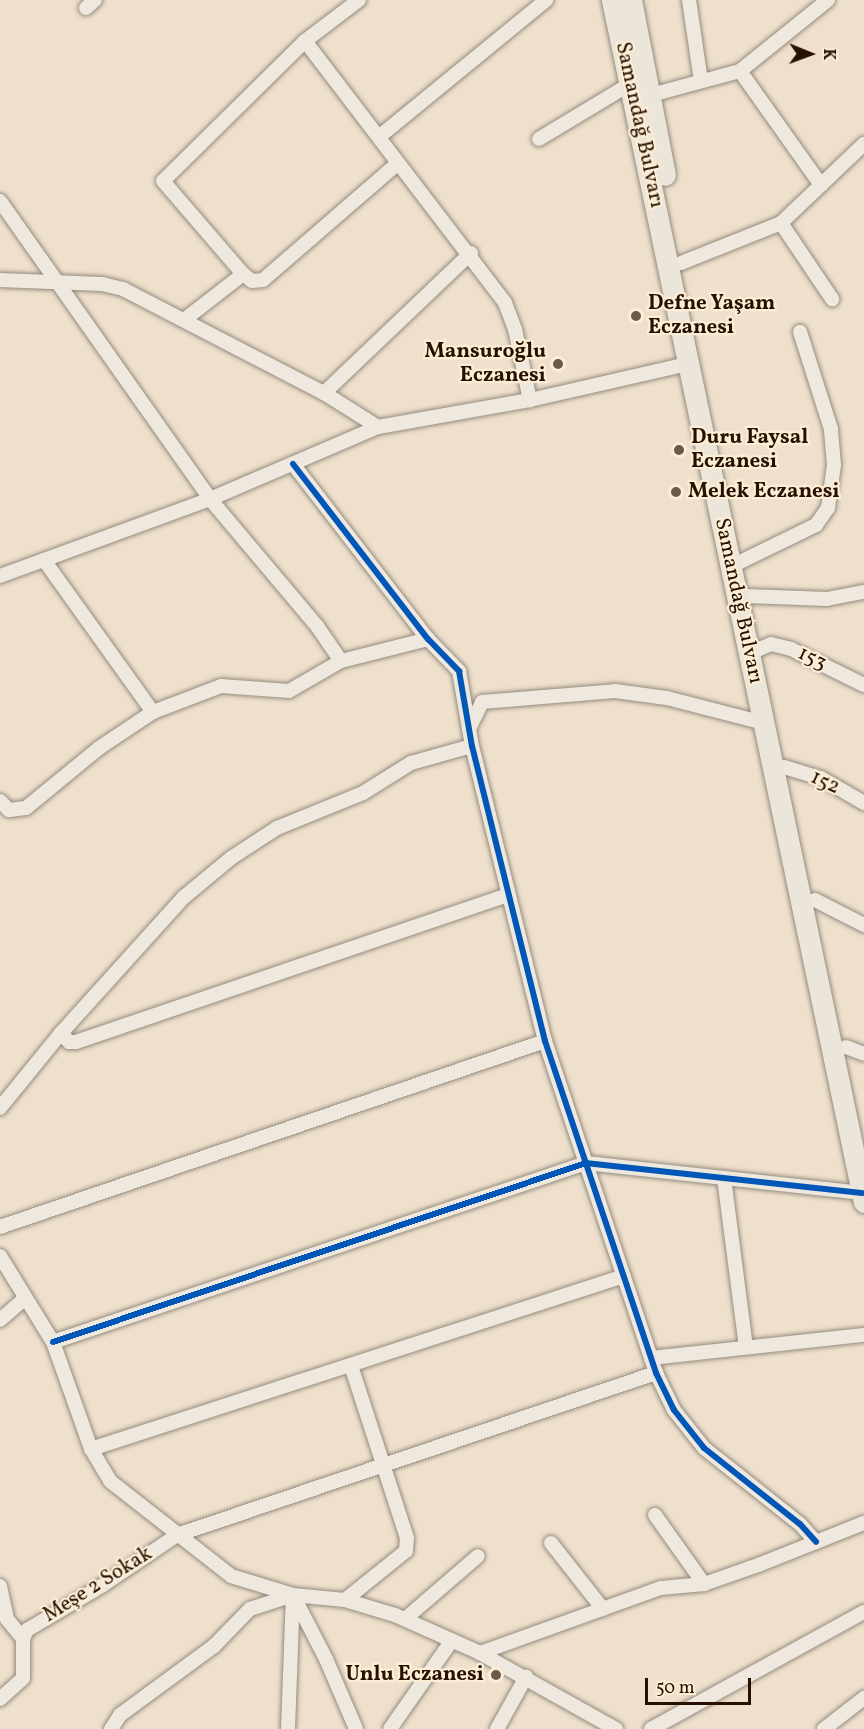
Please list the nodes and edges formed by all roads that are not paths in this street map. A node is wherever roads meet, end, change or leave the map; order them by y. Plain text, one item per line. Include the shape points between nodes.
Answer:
1 (359, 0) edge
2 (546, 0) edge
3 (612, 0) edge
4 (631, 0) edge
5 (689, 0) edge
6 (828, 0) edge
7 (305, 41) junction
8 (740, 71) junction
9 (701, 81) junction
10 (632, 83) junction
11 (651, 95) junction
12 (380, 136) junction
13 (539, 139) dead end
14 (864, 144) edge
15 (397, 164) junction
16 (821, 185) junction
17 (0, 201) edge
18 (781, 223) junction
19 (471, 253) junction
20 (681, 263) junction
21 (243, 274) junction
22 (0, 280) edge
23 (60, 284) junction
24 (832, 299) dead end
25 (184, 320) junction
26 (800, 332) dead end
27 (687, 364) junction
28 (324, 393) junction
29 (530, 400) junction
30 (378, 427) junction
31 (293, 464) junction
32 (210, 499) junction
33 (44, 560) junction
34 (738, 563) junction
35 (0, 576) edge
36 (864, 592) edge
37 (746, 596) junction
38 (428, 639) junction
39 (757, 650) junction
40 (341, 661) junction
41 (864, 685) edge
42 (153, 712) junction
43 (764, 723) junction
44 (469, 729) junction
45 (472, 746) junction
46 (784, 767) junction
47 (0, 801) edge
48 (864, 803) edge
49 (507, 895) junction
50 (815, 900) junction
51 (864, 925) edge
52 (60, 1033) junction
53 (545, 1041) junction
54 (855, 1051) edge
55 (0, 1108) edge
56 (864, 1133) edge
57 (586, 1163) junction
58 (724, 1178) junction
59 (863, 1198) edge
60 (0, 1227) edge
61 (0, 1256) edge
62 (624, 1276) junction
63 (24, 1299) junction
64 (0, 1320) edge
65 (864, 1335) edge
66 (52, 1342) junction
67 (746, 1347) junction
68 (651, 1358) junction
69 (351, 1366) junction
70 (656, 1373) junction
71 (91, 1449) junction
72 (385, 1466) junction
73 (655, 1515) dead end
74 (864, 1522) edge
75 (177, 1535) junction
76 (816, 1542) junction
77 (551, 1543) dead end
78 (478, 1556) dead end
79 (704, 1584) junction
80 (0, 1586) edge
81 (292, 1595) junction
82 (345, 1600) junction
83 (603, 1609) junction
84 (864, 1612) edge
85 (405, 1619) junction
86 (23, 1639) junction
87 (452, 1640) junction
88 (480, 1653) junction
89 (526, 1677) junction
90 (864, 1698) edge
91 (0, 1699) edge
92 (111, 1729) edge
93 (288, 1729) edge
94 (356, 1729) edge
95 (390, 1729) edge
96 (497, 1729) edge
97 (616, 1729) edge
98 (651, 1729) edge
99 (824, 1729) edge

1 - 7 street
2 - 12 street
3 - 10 highway, Samandağ Bulvarı
4 - 11 highway, Samandağ Bulvarı
5 - 9 street
6 - 8 street
7 - 12 street
7 - 21 street via 163,181
8 - 9 street
8 - 16 street
9 - 11 street
10 - 13 street
10 - 27 highway, Samandağ Bulvarı
11 - 20 highway, Samandağ Bulvarı
12 - 15 street
14 - 16 street
15 - 19 street
15 - 21 street via 263,280 252,280
16 - 18 street
17 - 23 street
18 - 20 street
18 - 24 street
19 - 28 street
19 - 29 street via 505,303
20 - 34 highway, Samandağ Bulvarı
21 - 25 street
22 - 23 street
23 - 25 street via 102,284 123,289
23 - 32 street
25 - 28 street
26 - 34 street via 831,429 834,465 828,508 816,525
27 - 29 street
27 - 43 highway, Samandağ Bulvarı
28 - 30 street
29 - 30 street
30 - 31 street
31 - 32 street
31 - 38 street
32 - 33 street
32 - 40 street via 318,626
33 - 35 street
33 - 42 street
34 - 37 highway, Samandağ Bulvarı
36 - 37 street via 827,599
37 - 39 highway, Samandağ Bulvarı
38 - 40 street
38 - 44 street via 459,672
39 - 41 street, 153 via 771,644 791,649
39 - 46 highway, Samandağ Bulvarı
40 - 42 street via 289,691 221,686
42 - 47 street via 99,748 26,807 9,810
43 - 44 street via 667,698 615,691 482,702
43 - 59 highway, Samandağ Bulvarı
44 - 45 street
45 - 49 street
45 - 52 street via 411,763 363,793 277,828 231,858 184,897
46 - 48 street, 152 via 821,778
46 - 50 highway, Samandağ Bulvarı
49 - 52 street via 76,1042 69,1042
49 - 53 street
50 - 51 street
50 - 54 highway, Samandağ Bulvarı
52 - 55 street
53 - 57 street
53 - 60 street
54 - 56 highway, Samandağ Bulvarı
57 - 58 street
57 - 62 street
57 - 66 street
58 - 59 street
58 - 67 street
61 - 63 street
62 - 68 street
62 - 69 street
63 - 64 street
63 - 66 street
65 - 67 street
66 - 71 street
67 - 68 street
68 - 70 street
69 - 71 street
69 - 72 street
70 - 72 street, Meşe 2 Sokak
70 - 76 street via 674,1410 704,1448 800,1524
71 - 75 street via 117,1489
72 - 75 street, Meşe 2 Sokak
72 - 82 street via 407,1538 406,1551
73 - 79 street
74 - 76 street
75 - 81 street via 231,1576
75 - 86 street, Meşe 2 Sokak via 103,1585 39,1621
76 - 79 street
77 - 83 street
78 - 85 street
79 - 83 street via 661,1588
80 - 86 street via 7,1619
81 - 82 street
81 - 92 street via 250,1609 214,1646 120,1715
81 - 93 street
81 - 94 street via 326,1659
82 - 85 street
83 - 88 street
84 - 98 street
85 - 87 street
86 - 91 street via 23,1678
87 - 88 street
87 - 95 street
88 - 89 street
89 - 96 street
89 - 97 street
90 - 99 street

